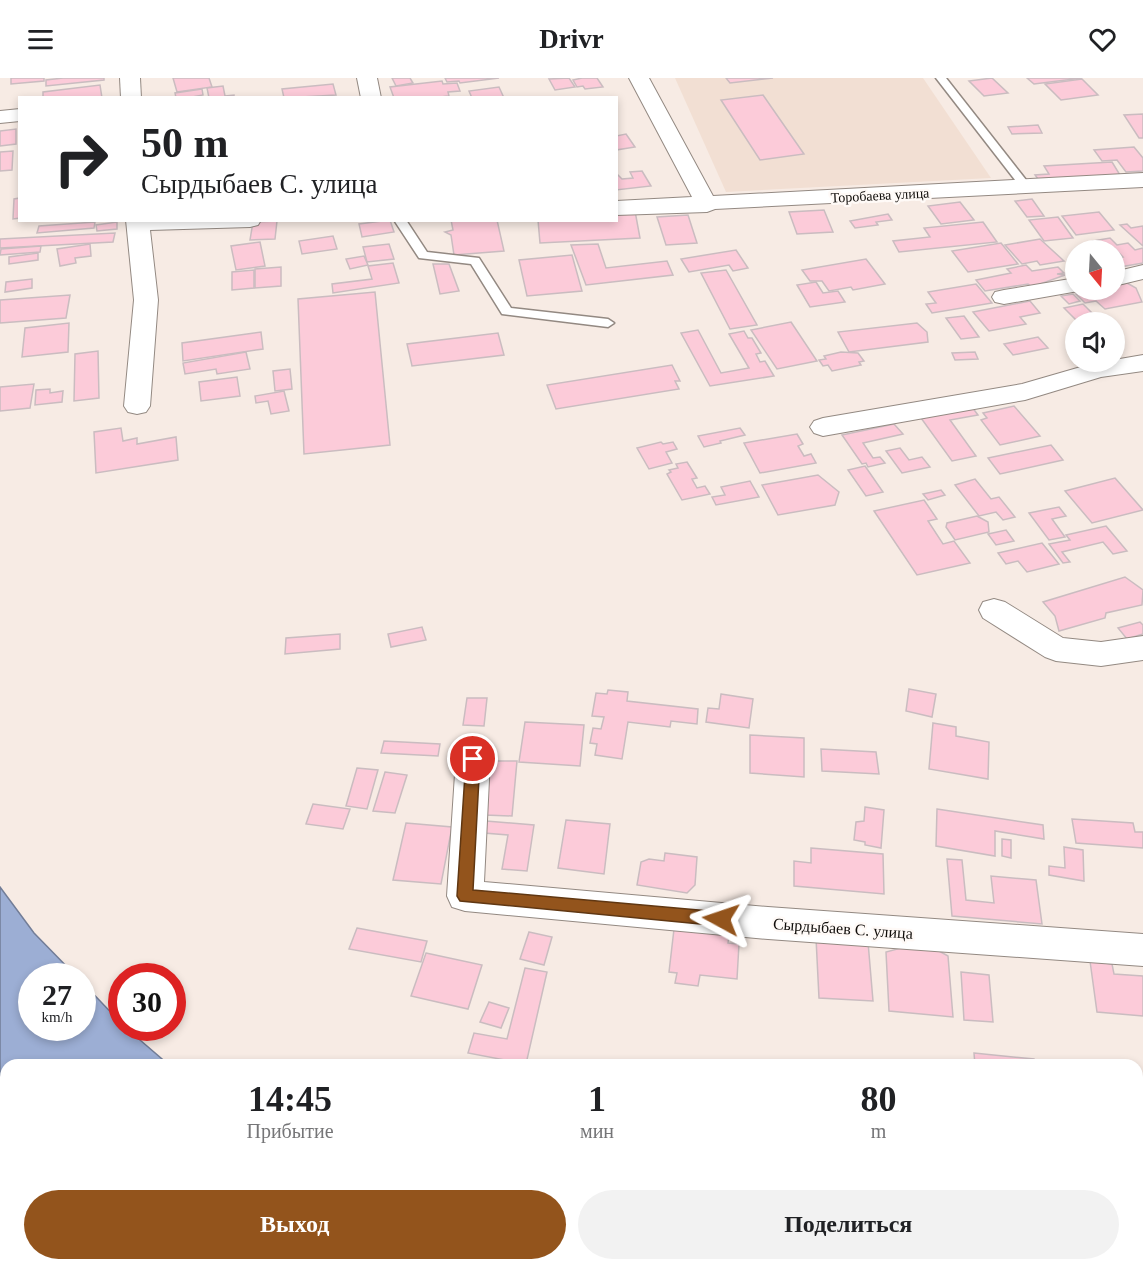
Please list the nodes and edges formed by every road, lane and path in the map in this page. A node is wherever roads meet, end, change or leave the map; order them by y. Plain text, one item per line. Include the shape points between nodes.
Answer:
1 (130, 78) edge
2 (366, 78) edge
3 (639, 78) edge
4 (940, 78) edge
5 (131, 96) edge
6 (370, 96) edge
7 (18, 115) edge
8 (0, 117) edge
9 (1143, 180) edge
10 (1026, 187) junction
11 (707, 205) junction
12 (618, 208) edge
13 (137, 222) edge
14 (401, 222) edge
15 (1143, 272) edge
16 (1125, 276) edge
17 (1065, 287) edge
18 (1004, 297) dead end
19 (608, 323) dead end
20 (1143, 363) edge
21 (137, 406) dead end
22 (823, 427) dead end
23 (994, 610) dead end
24 (1143, 648) edge
25 (473, 759) dead end
26 (1143, 950) edge

1 - 5 street
2 - 6 street
3 - 11 street
4 - 10 lane
7 - 8 street
9 - 10 street, Торобаева улица
10 - 11 street, Торобаева улица
11 - 12 street, Торобаева улица
13 - 21 street via 146,300
14 - 19 lane via 423,255 475,261 507,311
15 - 16 street
17 - 18 street
20 - 22 street via 1098,370 1025,392
23 - 24 street via 1056,648 1101,654
25 - 26 street, Сырдыбаев С. улица via 465,896

